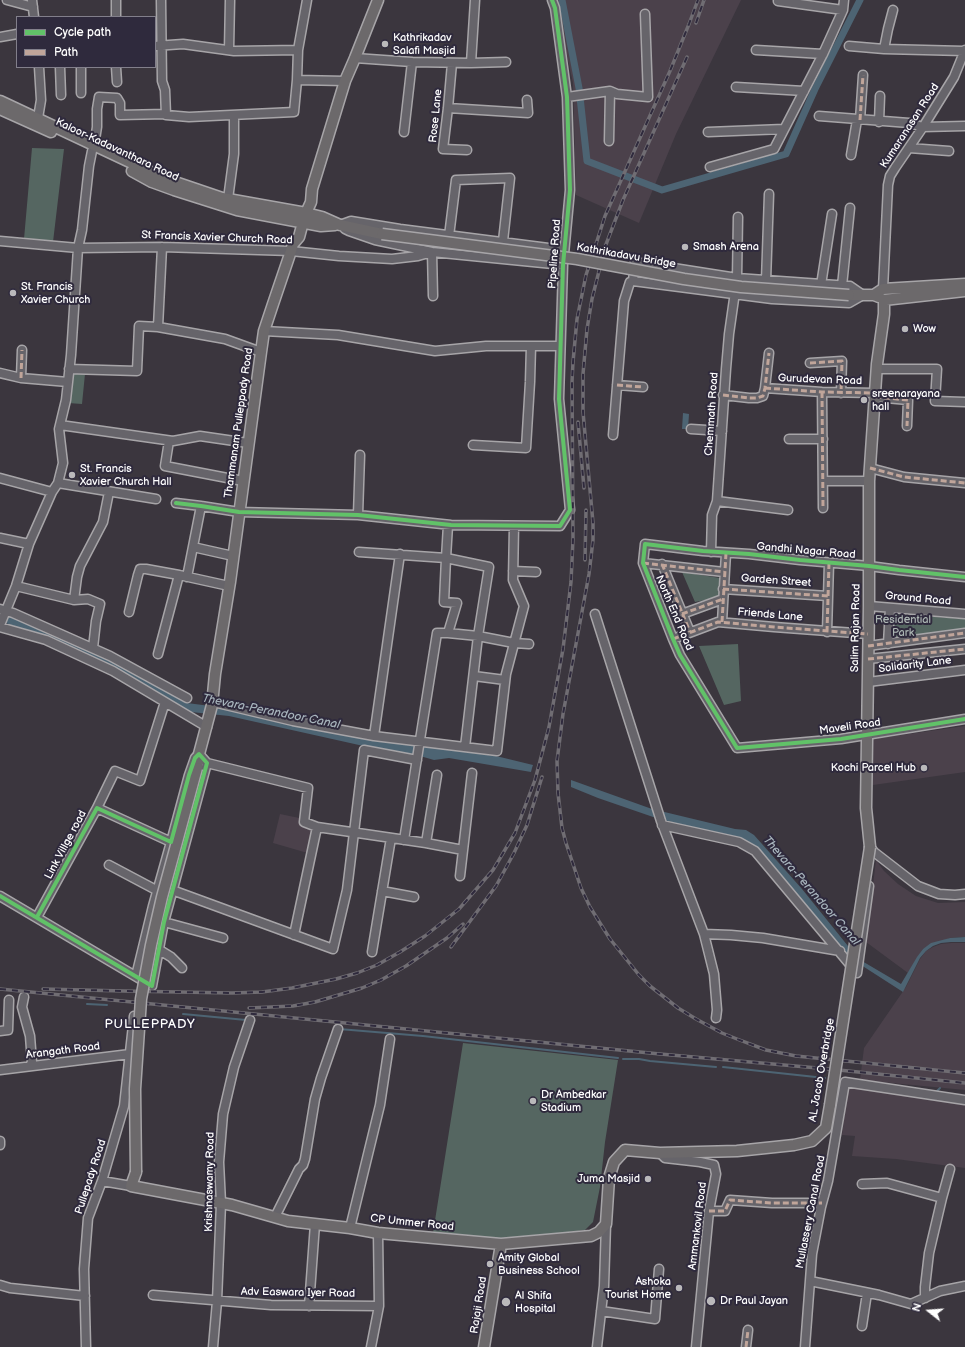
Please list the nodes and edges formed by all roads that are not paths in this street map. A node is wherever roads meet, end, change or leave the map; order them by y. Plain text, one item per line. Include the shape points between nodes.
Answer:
1 (7, 0) edge
2 (116, 0) edge
3 (161, 0) edge
4 (230, 0) edge
5 (307, 0) edge
6 (378, 0) edge
7 (475, 0) edge
8 (552, 0) edge
9 (844, 0) edge
10 (778, 2) dead end
11 (33, 4) edge
12 (843, 10) junction
13 (893, 10) dead end
14 (645, 14) dead end
15 (34, 16) edge
16 (116, 16) edge
17 (16, 34) edge
18 (0, 36) edge
19 (158, 46) edge
20 (849, 46) dead end
21 (884, 49) junction
22 (229, 50) junction
23 (298, 50) junction
24 (756, 50) dead end
25 (965, 50) edge
26 (823, 54) junction
27 (355, 58) junction
28 (412, 62) junction
29 (506, 62) dead end
30 (452, 63) junction
31 (471, 63) junction
32 (39, 68) edge
33 (60, 68) edge
34 (81, 68) edge
35 (116, 68) edge
36 (863, 75) dead end
37 (297, 80) junction
38 (345, 81) junction
39 (117, 82) dead end
40 (736, 87) dead end
41 (610, 91) junction
42 (804, 91) junction
43 (81, 93) dead end
44 (61, 96) dead end
45 (880, 96) dead end
46 (570, 97) junction
47 (527, 100) dead end
48 (0, 101) edge
49 (448, 108) junction
50 (0, 109) edge
51 (166, 114) junction
52 (234, 115) junction
53 (819, 116) dead end
54 (858, 120) junction
55 (38, 122) junction
56 (879, 122) junction
57 (965, 126) edge
58 (923, 128) junction
59 (784, 129) junction
60 (404, 132) dead end
61 (708, 132) dead end
62 (609, 141) dead end
63 (93, 148) junction
64 (909, 148) junction
65 (467, 150) dead end
66 (949, 151) dead end
67 (851, 155) dead end
68 (710, 167) dead end
69 (770, 194) dead end
70 (228, 199) junction
71 (850, 208) dead end
72 (832, 214) dead end
73 (301, 217) junction
74 (738, 217) dead end
75 (340, 225) junction
76 (451, 236) junction
77 (0, 241) edge
78 (503, 241) junction
79 (162, 247) junction
80 (292, 247) junction
81 (78, 248) junction
82 (564, 250) junction
83 (432, 252) junction
84 (452, 253) junction
85 (562, 265) junction
86 (737, 278) junction
87 (633, 281) junction
88 (766, 281) junction
89 (965, 284) edge
90 (821, 285) junction
91 (842, 286) junction
92 (883, 289) junction
93 (965, 291) edge
94 (734, 295) junction
95 (863, 295) junction
96 (874, 295) junction
97 (433, 296) dead end
98 (884, 300) junction
99 (884, 314) junction
100 (158, 327) junction
101 (264, 331) junction
102 (531, 346) junction
103 (559, 346) junction
104 (22, 350) dead end
105 (260, 352) junction
106 (769, 353) dead end
107 (810, 363) dead end
108 (877, 369) junction
109 (69, 370) junction
110 (0, 373) edge
111 (21, 378) junction
112 (68, 382) junction
113 (617, 385) junction
114 (643, 387) dead end
115 (765, 388) junction
116 (822, 392) junction
117 (841, 393) junction
118 (723, 395) junction
119 (875, 395) junction
120 (965, 402) edge
121 (60, 425) junction
122 (907, 426) dead end
123 (691, 429) dead end
124 (722, 431) junction
125 (613, 435) dead end
126 (789, 439) dead end
127 (823, 439) junction
128 (169, 440) junction
129 (248, 443) junction
130 (473, 444) dead end
131 (360, 454) dead end
132 (870, 468) junction
133 (0, 478) edge
134 (243, 481) junction
135 (823, 481) junction
136 (869, 482) junction
137 (58, 483) junction
138 (965, 484) edge
139 (52, 492) junction
140 (109, 492) junction
141 (156, 499) dead end
142 (717, 501) junction
143 (176, 503) dead end
144 (201, 506) junction
145 (823, 508) dead end
146 (788, 510) dead end
147 (239, 512) junction
148 (358, 515) junction
149 (448, 525) junction
150 (514, 526) junction
151 (0, 538) edge
152 (29, 544) junction
153 (645, 544) joint
154 (193, 547) junction
155 (359, 552) dead end
156 (711, 552) junction
157 (726, 553) junction
158 (400, 554) junction
159 (233, 556) junction
160 (446, 558) junction
161 (643, 563) junction
162 (829, 563) junction
163 (662, 564) junction
164 (869, 566) junction
165 (513, 571) junction
166 (536, 572) dead end
167 (724, 572) junction
168 (183, 576) junction
169 (965, 577) edge
170 (16, 586) junction
171 (229, 586) junction
172 (723, 589) junction
173 (828, 596) junction
174 (723, 599) junction
175 (74, 600) junction
176 (869, 606) junction
177 (890, 608) junction
178 (4, 611) edge
179 (129, 612) dead end
180 (595, 614) dead end
181 (682, 614) junction
182 (965, 614) edge
183 (722, 622) junction
184 (0, 625) edge
185 (690, 632) junction
186 (827, 632) junction
187 (448, 633) junction
188 (965, 633) edge
189 (868, 634) junction
190 (478, 636) junction
191 (673, 639) junction
192 (514, 643) junction
193 (528, 644) dead end
194 (888, 644) junction
195 (868, 646) junction
196 (93, 648) junction
197 (965, 649) edge
198 (158, 654) dead end
199 (868, 659) junction
200 (965, 670) edge
201 (474, 676) junction
202 (505, 680) junction
203 (868, 682) junction
204 (187, 698) dead end
205 (165, 702) junction
206 (212, 707) junction
207 (965, 719) edge
208 (207, 727) junction
209 (867, 735) junction
210 (374, 736) junction
211 (420, 744) junction
212 (465, 747) junction
213 (737, 748) joint
214 (199, 754) junction
215 (418, 758) junction
216 (207, 762) junction
217 (472, 773) dead end
218 (437, 775) dead end
219 (96, 808) junction
220 (662, 823) junction
221 (317, 827) junction
222 (354, 832) junction
223 (391, 838) junction
224 (404, 840) junction
225 (171, 842) junction
226 (426, 843) junction
227 (464, 850) junction
228 (872, 850) junction
229 (108, 865) dead end
230 (460, 876) dead end
231 (172, 890) junction
232 (158, 891) junction
233 (382, 891) junction
234 (965, 894) edge
235 (0, 896) edge
236 (414, 897) dead end
237 (37, 917) junction
238 (164, 922) junction
239 (704, 934) junction
240 (294, 935) junction
241 (223, 938) dead end
242 (158, 949) junction
243 (840, 951) junction
244 (372, 952) dead end
245 (182, 968) dead end
246 (136, 976) junction
247 (24, 997) dead end
248 (8, 1000) dead end
249 (134, 1016) dead end
250 (716, 1018) dead end
251 (250, 1020) dead end
252 (338, 1029) dead end
253 (0, 1031) edge
254 (390, 1039) dead end
255 (130, 1054) junction
256 (30, 1066) junction
257 (0, 1070) edge
258 (965, 1100) edge
259 (0, 1142) edge
260 (0, 1145) edge
261 (660, 1153) junction
262 (950, 1169) dead end
263 (136, 1172) junction
264 (102, 1182) junction
265 (862, 1184) dead end
266 (131, 1186) junction
267 (142, 1188) junction
268 (942, 1198) junction
269 (221, 1203) junction
270 (822, 1203) junction
271 (709, 1211) junction
272 (275, 1217) junction
273 (315, 1224) junction
274 (606, 1224) junction
275 (350, 1228) junction
276 (378, 1233) junction
277 (501, 1244) junction
278 (659, 1269) dead end
279 (810, 1281) junction
280 (0, 1285) edge
281 (965, 1286) edge
282 (867, 1293) junction
283 (153, 1295) dead end
284 (85, 1296) junction
285 (925, 1298) junction
286 (217, 1301) junction
287 (309, 1306) junction
288 (379, 1306) junction
289 (601, 1311) junction
290 (862, 1326) dead end
291 (748, 1330) dead end
292 (86, 1347) edge
293 (213, 1347) edge
294 (371, 1347) edge
295 (484, 1347) edge
296 (597, 1347) edge
297 (696, 1347) edge
298 (746, 1347) edge
299 (806, 1347) edge

1 - 11 street
2 - 16 street
3 - 19 street
4 - 22 street
5 - 23 street
6 - 27 main road, Thammanam Pulleppady Road
7 - 31 street
8 - 46 street, Pipeline Road
9 - 12 street
10 - 12 street
11 - 15 street
12 - 26 street
13 - 21 street
14 - 41 street via 648,97
17 - 18 street
19 - 22 street via 183,44
19 - 51 street via 162,81 166,90
20 - 21 street
21 - 25 street
22 - 23 street
23 - 37 street
24 - 26 street
25 - 58 street, Kumaranasan Road via 954,77
26 - 42 street
27 - 28 street
27 - 38 main road, Thammanam Pulleppady Road
28 - 30 street
28 - 60 street
29 - 31 street
30 - 31 street
30 - 49 street, Rose Lane
32 - 55 street via 41,100
33 - 44 street
34 - 43 street
35 - 39 street
36 - 54 street
37 - 38 street
37 - 52 street via 294,112
38 - 73 main road, Thammanam Pulleppady Road via 312,189 304,200
40 - 42 street
41 - 46 street
41 - 62 street
42 - 59 street
45 - 56 street
46 - 82 street, Pipeline Road via 570,190
47 - 49 street via 528,113
48 - 55 main road, Kaloor-Kadavanthara Road
49 - 65 street, Rose Lane via 443,149
50 - 55 main road, Kaloor-Kadavanthara Road
51 - 52 street
51 - 63 street via 120,115 120,103 116,98 99,97
52 - 70 street via 234,154
53 - 54 street
54 - 56 street
54 - 67 street
55 - 63 main road, Kaloor-Kadavanthara Road
56 - 58 street via 909,123
57 - 58 street
58 - 64 street, Kumaranasan Road
59 - 61 street
59 - 68 street via 774,149
63 - 70 main road, Kaloor-Kadavanthara Road via 166,179
63 - 73 main road, Kaloor-Kadavanthara Road via 152,182 174,190 237,210
63 - 81 street
64 - 66 street
64 - 92 street, Kumaranasan Road via 890,176 888,185
69 - 88 street
70 - 73 main road, Kaloor-Kadavanthara Road
71 - 91 street
72 - 90 street
73 - 75 main road, Kaloor-Kadavanthara Road via 322,218
73 - 80 main road, Thammanam Pulleppady Road
74 - 86 street, Chemmath Road
75 - 76 street via 351,221
75 - 83 street via 375,240
75 - 95 main road, Kathrikadavu Bridge, bridge via 390,235 577,259 727,285
76 - 78 street
76 - 78 street via 456,180 510,178
76 - 84 street
77 - 81 street, St Francis Xavier Church Road
78 - 82 street
79 - 80 street, St Francis Xavier Church Road
79 - 81 street, St Francis Xavier Church Road
79 - 100 street
80 - 83 street, St Francis Xavier Church Road via 339,256 392,260
80 - 101 main road, Thammanam Pulleppady Road
81 - 109 street
82 - 85 street, Pipeline Road
83 - 84 street
83 - 97 street
84 - 85 street
85 - 103 street, Pipeline Road
86 - 87 street via 635,262
86 - 88 street
86 - 94 street, Chemmath Road
87 - 94 street
87 - 113 street via 630,282 624,301
88 - 90 street
89 - 92 main road
90 - 91 street
91 - 95 street via 850,286
92 - 96 main road
93 - 98 main road
94 - 95 street via 849,303
94 - 118 street, Chemmath Road
95 - 96 main road, Kathrikadavu Bridge
95 - 99 main road via 875,303
96 - 98 main road
98 - 99 main road, Salim Rajan Road
99 - 108 main road, Salim Rajan Road
100 - 105 street via 225,339
100 - 109 street via 139,326 137,371
101 - 102 street via 338,334 435,351 486,346
101 - 105 main road, Thammanam Pulleppady Road
102 - 103 street
102 - 130 street via 526,448
103 - 150 street, Pipeline Road via 559,399 570,510 560,526
104 - 111 street
105 - 129 main road, Thammanam Pulleppady Road
106 - 115 street
107 - 117 street via 842,361
108 - 119 main road, Salim Rajan Road
108 - 120 street via 937,369 935,401
109 - 112 street
110 - 111 street
111 - 112 street
112 - 121 street
113 - 114 street
113 - 125 street
115 - 116 street, Gurudevan Road
115 - 118 street, Gurudevan Road via 763,396 757,398
116 - 117 street, Gurudevan Road
116 - 127 street
117 - 119 street, Gurudevan Road
118 - 124 street, Chemmath Road
119 - 122 street, Gurudevan Road via 908,400
119 - 132 main road, Salim Rajan Road
121 - 128 street
121 - 137 street via 63,463
123 - 124 street
124 - 142 street, Chemmath Road
126 - 127 street
127 - 135 street
128 - 129 street via 200,436
128 - 134 street via 165,466
129 - 134 main road, Thammanam Pulleppady Road
131 - 148 street
132 - 136 main road, Salim Rajan Road
132 - 138 street via 904,476
133 - 139 street
134 - 147 main road, Thammanam Pulleppady Road
135 - 136 street
135 - 145 street
136 - 164 main road, Salim Rajan Road
137 - 139 street
137 - 140 street
139 - 152 street
140 - 141 street
140 - 175 street via 103,522 80,566
142 - 146 street
142 - 156 street, Chemmath Road via 712,515
143 - 144 street
144 - 147 street
144 - 154 street
147 - 148 street
147 - 159 main road, Thammanam Pulleppady Road
148 - 149 street
149 - 150 street
149 - 160 street
150 - 165 street
151 - 152 street
152 - 170 street
153 - 156 street, Gandhi Nagar Road
153 - 161 street, North End Road
154 - 159 street
154 - 168 street
155 - 158 street
156 - 157 street, Gandhi Nagar Road
157 - 162 street, Gandhi Nagar Road
157 - 167 street
158 - 160 street
158 - 210 street
159 - 171 main road, Thammanam Pulleppady Road
160 - 187 street via 444,602 457,604
160 - 190 street via 489,567
161 - 163 street
161 - 191 street, North End Road
162 - 164 street, Gandhi Nagar Road
162 - 173 street
163 - 167 street
163 - 181 street
164 - 169 street, Gandhi Nagar Road
164 - 176 main road, Salim Rajan Road
165 - 166 street
165 - 192 street via 513,580 524,606
167 - 172 street
168 - 171 street
168 - 179 street via 140,569
168 - 198 street
170 - 175 street
170 - 178 street
171 - 206 main road, Thammanam Pulleppady Road via 214,674
172 - 173 street, Garden Street
172 - 174 street
173 - 186 street
174 - 181 street
174 - 183 street
175 - 196 street via 88,599 100,604
176 - 177 street, Ground Road
176 - 189 main road, Salim Rajan Road
177 - 182 street, Ground Road
177 - 194 street
178 - 184 street
178 - 196 street
180 - 220 street
181 - 185 street
183 - 185 street, Friends Lane
183 - 186 street, Friends Lane
184 - 205 street via 46,640 113,671
185 - 191 street, Friends Lane
186 - 189 street, Friends Lane
187 - 190 street
187 - 211 street via 437,633
188 - 194 street
189 - 195 main road, Salim Rajan Road
190 - 192 street
190 - 201 street
191 - 213 street, North End Road
192 - 193 street
192 - 202 street
194 - 195 street
195 - 199 main road, Salim Rajan Road
196 - 204 street
197 - 199 street
199 - 203 main road, Salim Rajan Road
200 - 203 street, Solidarity Lane
201 - 202 street
201 - 212 street
202 - 212 street via 496,751
203 - 209 main road, Salim Rajan Road
205 - 208 street
205 - 219 street via 140,781 115,771
206 - 208 main road, Thammanam Pulleppady Road
206 - 210 street
207 - 209 street, Maveli Road
208 - 214 main road, Thammanam Pulleppady Road
209 - 213 street, Maveli Road
209 - 228 main road, Salim Rajan Road via 866,808
210 - 211 street
211 - 212 street
211 - 215 street
214 - 216 street
214 - 225 street via 189,775
214 - 263 main road, Thammanam Pulleppady Road, bridge via 196,774 155,925 141,999 135,1089
215 - 222 street via 364,750
215 - 224 street
216 - 221 street via 308,788 304,822
216 - 231 street
217 - 227 street
218 - 226 street
219 - 225 street, Link Villge road
219 - 237 street, Link Villge road
220 - 239 street
220 - 243 street via 739,842 754,851
221 - 222 street
221 - 240 street
222 - 223 street
222 - 240 street via 347,890 333,949
223 - 224 street
223 - 233 street
224 - 226 street
225 - 232 street
226 - 227 street
227 - 230 street
228 - 234 street via 918,886 939,894
228 - 243 street via 857,973
228 - 261 main road, AL Jacob Overbridge, bridge via 826,1128 812,1141 794,1145 737,1151
229 - 232 street
231 - 238 street
231 - 240 street
232 - 246 street
233 - 236 street
233 - 244 street
235 - 237 street
237 - 246 street
238 - 241 street
238 - 242 street
239 - 243 street via 763,938
239 - 250 street via 714,974 718,1010
242 - 245 street
242 - 246 street via 152,986
247 - 256 street via 22,1007 30,1036
248 - 253 street via 8,1030
249 - 255 street, Pullepady Road
251 - 269 street, Krishnaswamy Road via 234,1067 223,1114 219,1162
252 - 272 street via 315,1099 305,1159
254 - 275 street via 380,1105
255 - 256 street, Arangath Road
255 - 264 street, Pullepady Road via 124,1106
256 - 257 street, Arangath Road
258 - 270 street, Mullassery Canal Road via 845,1082
259 - 260 street
261 - 271 street, Ammankovil Road via 665,1158 714,1165 716,1174
261 - 274 main road via 625,1150 614,1162 609,1178
262 - 268 street
263 - 266 main road
263 - 267 main road
264 - 266 street, CP Ummer Road
264 - 284 street, Pullepady Road via 88,1218 84,1269
265 - 268 street via 887,1183
266 - 267 main road, CP Ummer Road
267 - 269 main road, CP Ummer Road
268 - 285 street via 929,1253
269 - 272 main road, CP Ummer Road
269 - 286 street, Krishnaswamy Road
270 - 271 street via 730,1200 725,1211
270 - 279 street, Mullassery Canal Road via 812,1254
271 - 297 street, Ammankovil Road
272 - 273 main road, CP Ummer Road
273 - 275 main road, CP Ummer Road
273 - 287 street
274 - 277 main road, CP Ummer Road via 591,1236
274 - 289 street
275 - 276 main road, CP Ummer Road
276 - 277 main road, CP Ummer Road
276 - 288 street
277 - 295 main road, Rajaji Road
278 - 289 street via 655,1318
279 - 282 street
279 - 299 street, Mullassery Canal Road
280 - 284 street
281 - 285 street via 940,1291
282 - 285 street via 911,1304
282 - 290 street
283 - 286 street, Adv Easwara Iyer Road
284 - 292 street, Pullepady Road
286 - 287 street, Adv Easwara Iyer Road
286 - 293 street, Krishnaswamy Road
287 - 288 street, Adv Easwara Iyer Road
288 - 294 street
289 - 296 street
291 - 298 street

